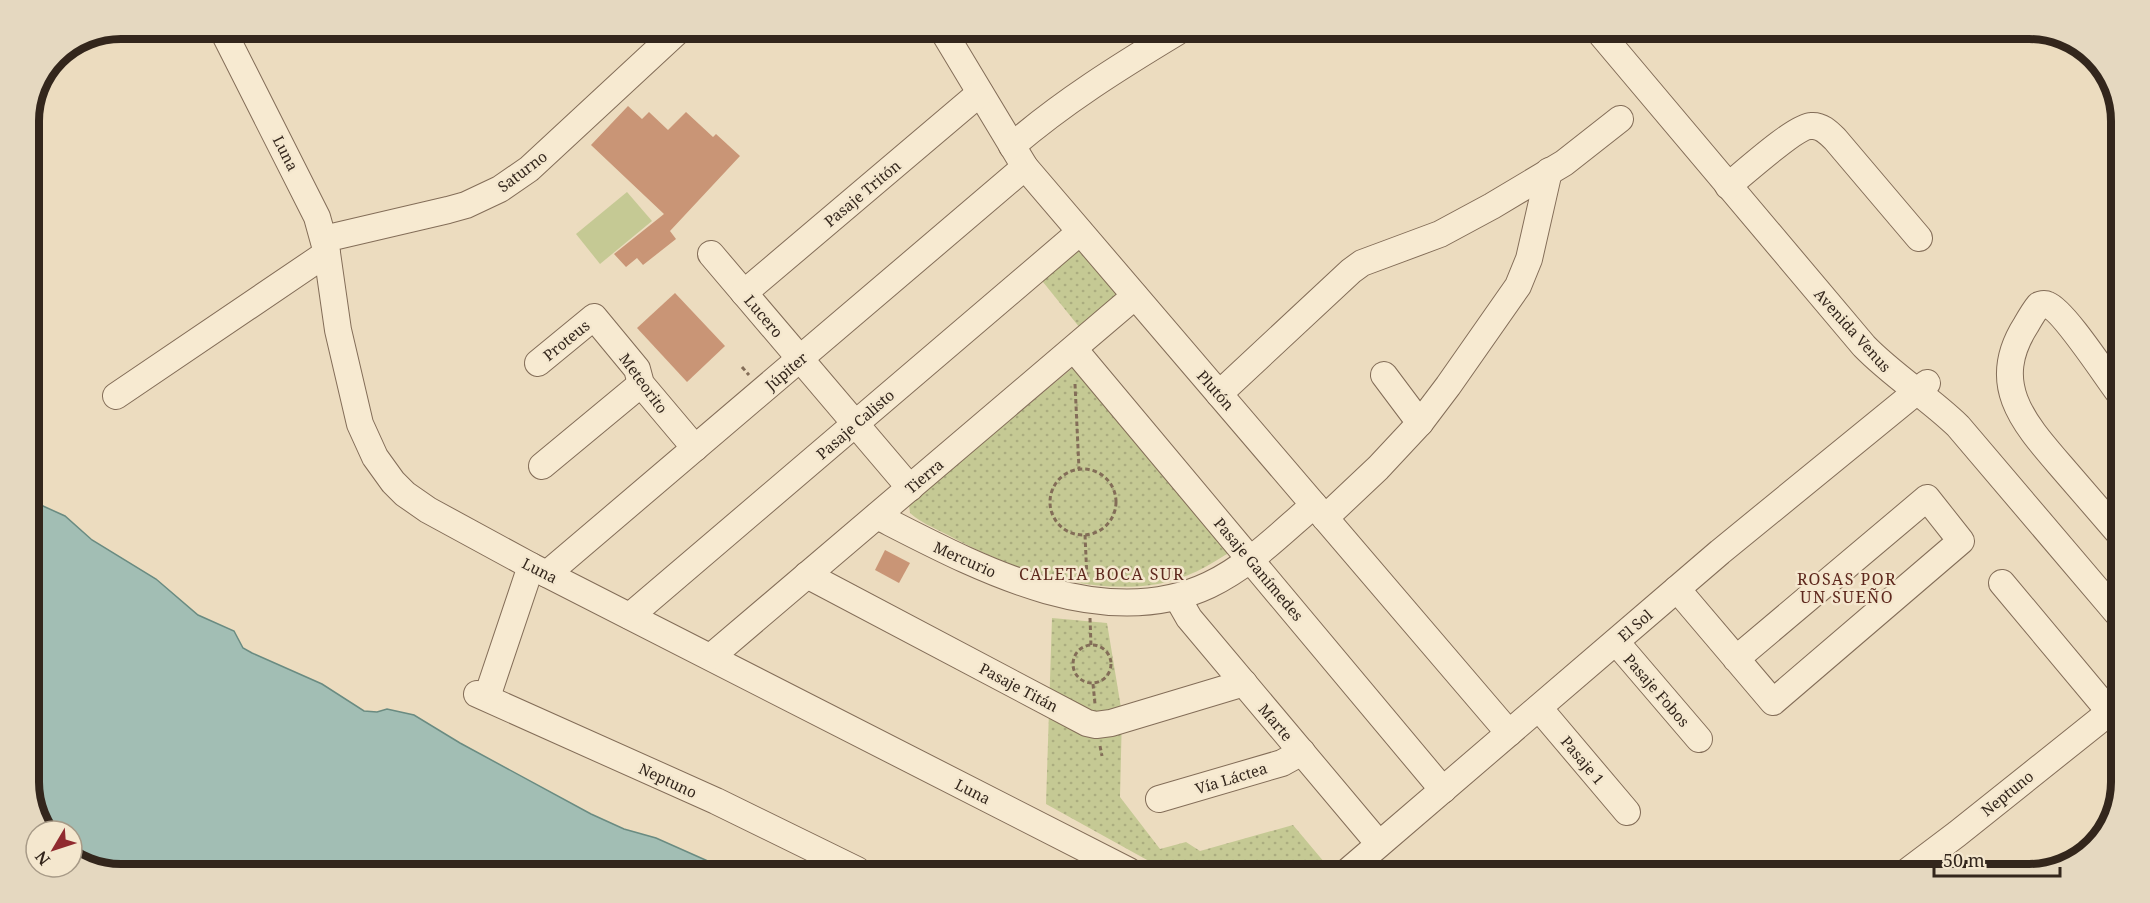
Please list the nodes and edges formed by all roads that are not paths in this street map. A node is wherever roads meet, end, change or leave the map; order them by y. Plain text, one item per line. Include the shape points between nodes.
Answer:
1 (227, 39) edge
2 (670, 39) edge
3 (947, 39) edge
4 (1166, 39) edge
5 (1605, 39) edge
6 (1621, 39) edge
7 (980, 93) junction
8 (1620, 119) dead end
9 (1018, 157) junction
10 (1549, 171) junction
11 (1733, 182) junction
12 (1080, 232) junction
13 (1919, 238) dead end
14 (325, 246) junction
15 (711, 254) dead end
16 (744, 293) junction
17 (1135, 296) junction
18 (594, 317) joint
19 (1074, 349) junction
20 (800, 359) junction
21 (538, 363) dead end
22 (1384, 375) dead end
23 (2111, 382) edge
24 (641, 384) junction
25 (1922, 388) junction
26 (1219, 394) junction
27 (116, 396) dead end
28 (855, 423) junction
29 (1420, 423) junction
30 (695, 448) junction
31 (542, 466) dead end
32 (910, 488) junction
33 (1320, 512) junction
34 (2111, 513) edge
35 (877, 516) junction
36 (1250, 559) junction
37 (539, 570) junction
38 (807, 575) junction
39 (2002, 583) dead end
40 (2111, 585) edge
41 (1677, 590) junction
42 (1177, 597) junction
43 (2111, 607) edge
44 (630, 616) junction
45 (1616, 642) junction
46 (712, 656) junction
47 (1736, 659) junction
48 (1244, 683) junction
49 (1539, 708) junction
50 (2111, 708) edge
51 (2111, 710) edge
52 (1509, 733) junction
53 (1699, 739) dead end
54 (1302, 752) junction
55 (1443, 790) junction
56 (1160, 799) dead end
57 (1627, 812) dead end
58 (1379, 844) junction
59 (845, 864) edge
60 (1115, 864) edge
61 (1356, 864) edge
62 (1917, 864) edge

1 - 14 street, Luna via 303,187
2 - 14 street, Saturno via 542,158 500,189 448,210
3 - 7 street, Plutón
4 - 9 street, Júpiter via 1047,116
5 - 11 street, Avenida Venus
6 - 11 street, Avenida Venus
7 - 9 street, Plutón
7 - 16 street, Pasaje Tritón
8 - 10 street
9 - 12 street, Plutón
9 - 20 street, Júpiter
10 - 26 street via 1440,234 1362,263
10 - 29 street, Mercurio via 1523,277
11 - 13 street via 1800,129 1817,126 1834,139
11 - 25 street, Avenida Venus via 1864,346 1889,371
12 - 17 street, Plutón
12 - 28 street, Pasaje Calisto
14 - 27 street, Saturno
14 - 37 street, Luna via 355,403 375,457 393,482 416,503
15 - 16 street, Lucero
16 - 20 street, Lucero
17 - 19 street, Tierra
17 - 26 street, Plutón
18 - 21 street, Proteus
18 - 24 street, Meteorito via 637,369
19 - 32 street, Tierra
19 - 36 street, Pasaje Ganímedes
20 - 28 street, Lucero
20 - 30 street, Júpiter
22 - 29 street
23 - 34 street via 2062,317 2050,306 2039,305 2015,345 2009,369 2012,395 2030,430
24 - 30 street, Meteorito
24 - 31 street
25 - 40 street, Avenida Venus via 1954,402
25 - 41 street, El Sol
25 - 43 street, Avenida Venus
26 - 33 street, Plutón
28 - 32 street, Lucero
28 - 44 street, Pasaje Calisto
29 - 33 street, Mercurio via 1378,468
30 - 37 street, Júpiter
32 - 35 street, Tierra
33 - 36 street, Mercurio
33 - 52 street, Plutón
35 - 38 street, Tierra
35 - 42 street, Mercurio via 967,562 1040,587 1110,602
36 - 42 street, Mercurio via 1208,585
36 - 55 street, Pasaje Ganímedes
37 - 44 street, Luna
37 - 59 street, Neptuno via 482,695
38 - 46 street, Tierra
38 - 48 street, Pasaje Titán via 1087,723 1111,723
39 - 50 street, Neptuno
41 - 45 street, El Sol
41 - 47 street
42 - 48 street, Marte via 1189,618
44 - 46 street, Luna
45 - 49 street, El Sol
45 - 53 street, Pasaje Fobos
46 - 60 street, Luna
47 - 47 street via 1773,702 1961,540 1927,498
48 - 54 street, Marte
49 - 52 street, El Sol
49 - 57 street, Pasaje 1
51 - 62 street, Neptuno
52 - 55 street, El Sol
54 - 56 street, Vía Láctea via 1282,762
54 - 58 street, Marte
55 - 58 street, El Sol
58 - 61 street, El Sol

